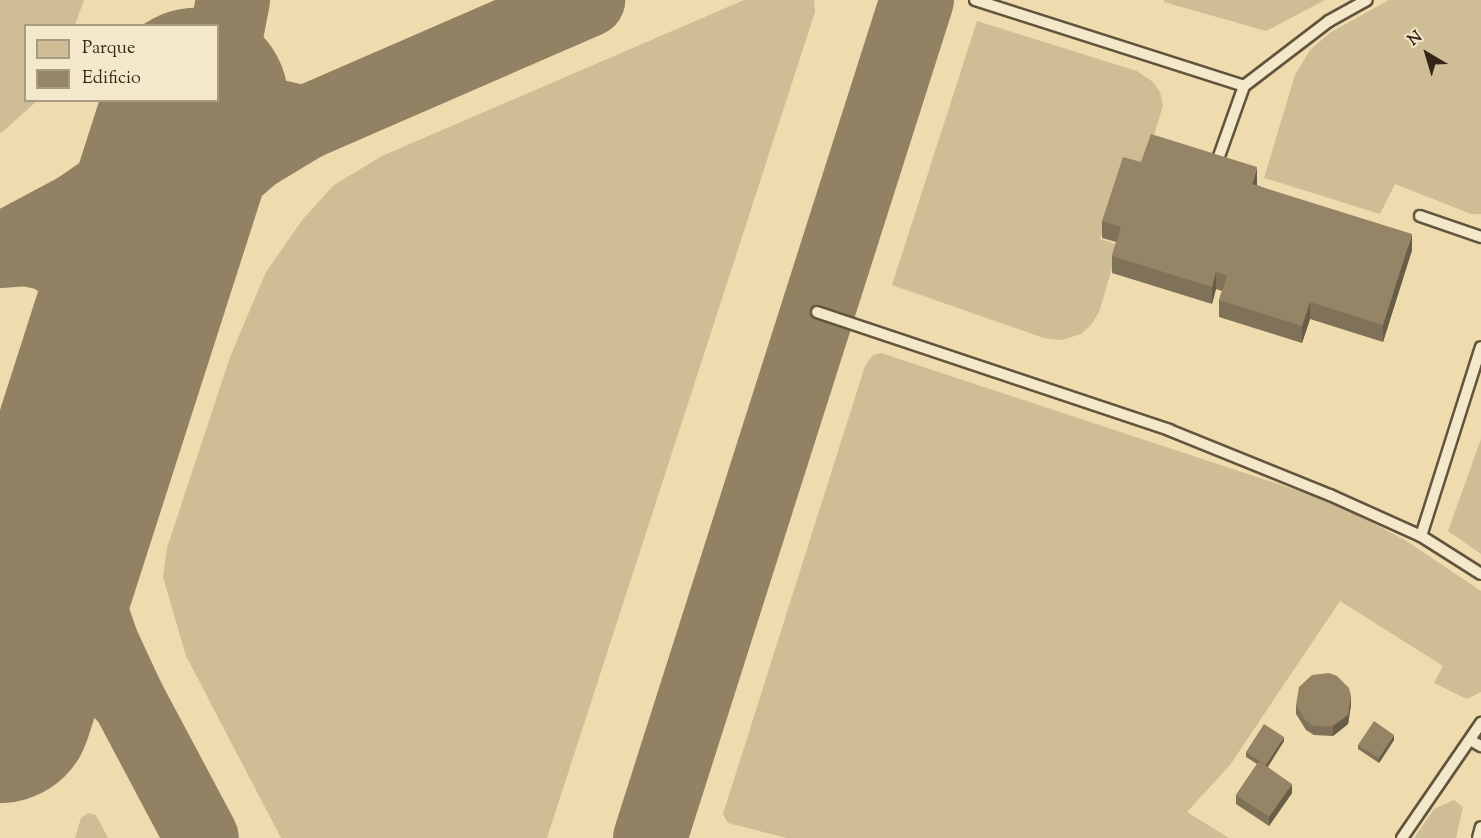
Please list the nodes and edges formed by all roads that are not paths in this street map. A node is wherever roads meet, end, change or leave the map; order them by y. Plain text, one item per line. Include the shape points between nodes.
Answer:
1 (975, 0) edge
2 (1367, 0) edge
3 (1244, 87) junction
4 (1218, 159) edge
5 (1420, 216) dead end
6 (1481, 237) edge
7 (817, 312) dead end
8 (1481, 347) edge
9 (1421, 536) junction
10 (1481, 574) edge
11 (1481, 723) edge
12 (1470, 740) junction
13 (1481, 746) edge
14 (1481, 827) edge
15 (1402, 838) edge
16 (1478, 838) edge

1 - 3 lane
2 - 3 lane via 1329,21
3 - 4 lane
5 - 6 lane
7 - 9 lane via 1169,430
8 - 9 lane
9 - 10 lane
11 - 12 lane
12 - 13 lane
12 - 15 lane
14 - 16 lane

